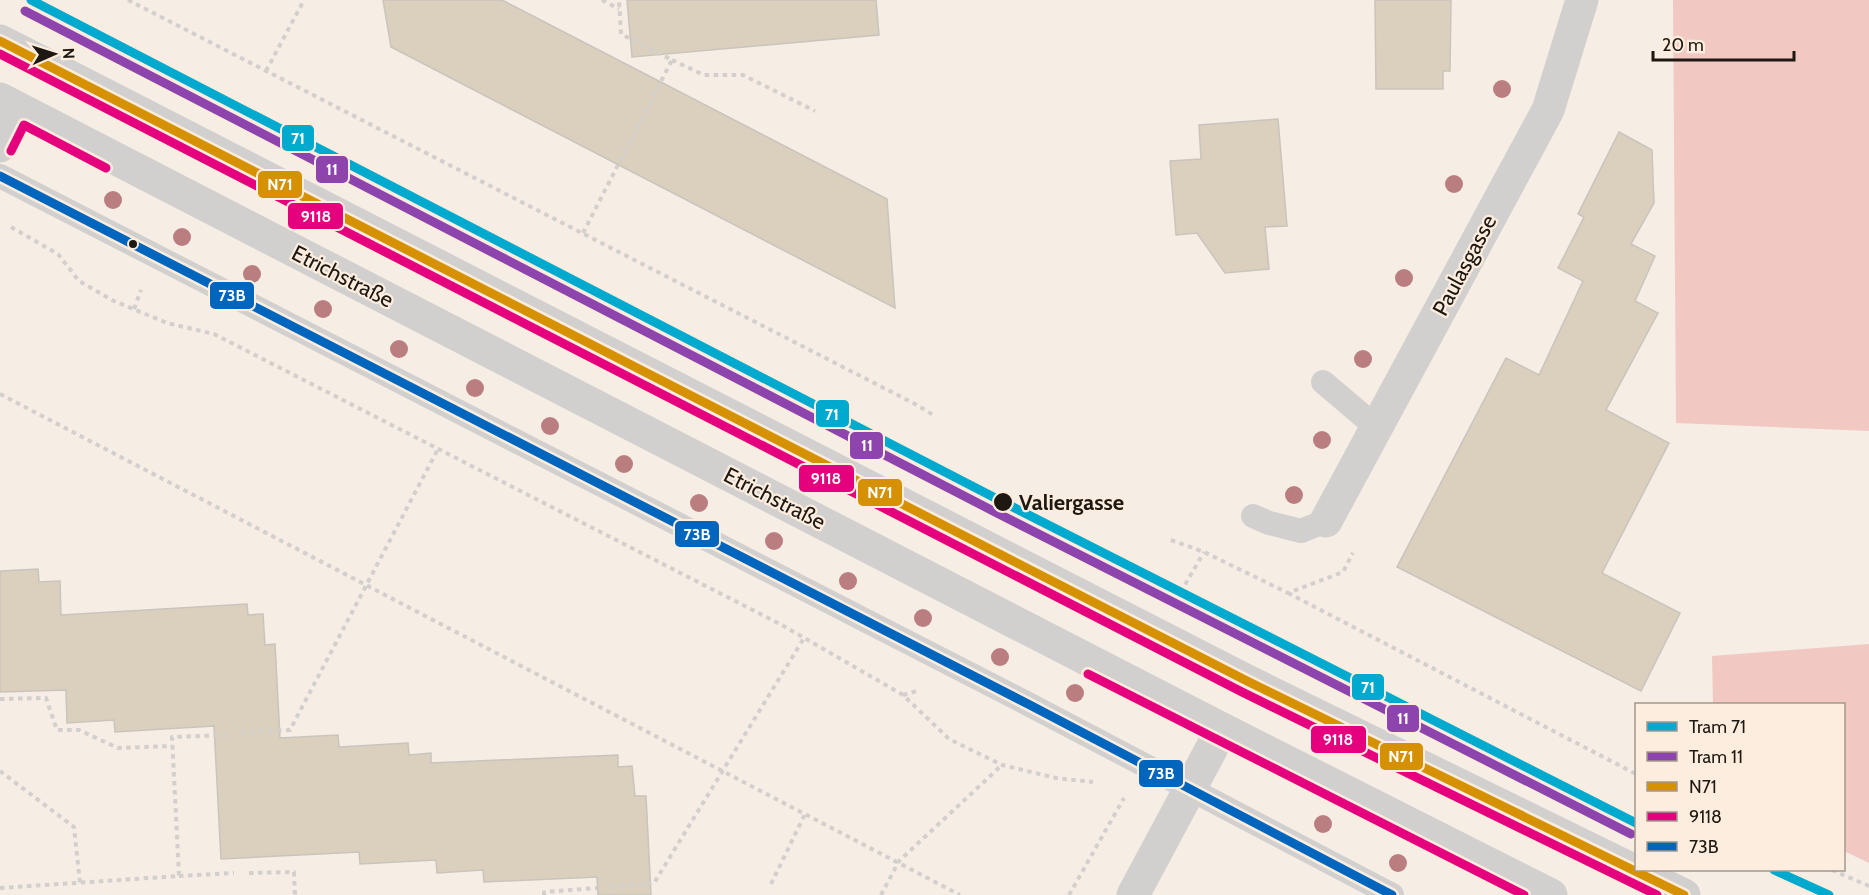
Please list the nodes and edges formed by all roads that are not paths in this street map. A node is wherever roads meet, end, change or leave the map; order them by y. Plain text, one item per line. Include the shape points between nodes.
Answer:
1 (1582, 0) edge
2 (0, 41) edge
3 (10, 104) edge
4 (0, 146) edge
5 (0, 176) edge
6 (1323, 382) dead end
7 (1376, 427) junction
8 (1253, 516) dead end
9 (1326, 521) joint
10 (1222, 729) junction
11 (1190, 789) junction
12 (1133, 895) edge
13 (1392, 895) edge
14 (1551, 895) edge
15 (1684, 895) edge

1 - 7 main road, Paulasgasse via 1548,110
2 - 15 main road via 1238,677
3 - 4 main road
3 - 10 main road, Etrichstraße
5 - 11 lane
6 - 7 lane
7 - 9 main road, Paulasgasse
8 - 9 lane via 1301,531
10 - 11 main road
10 - 14 main road, Etrichstraße
11 - 12 main road
11 - 13 lane

